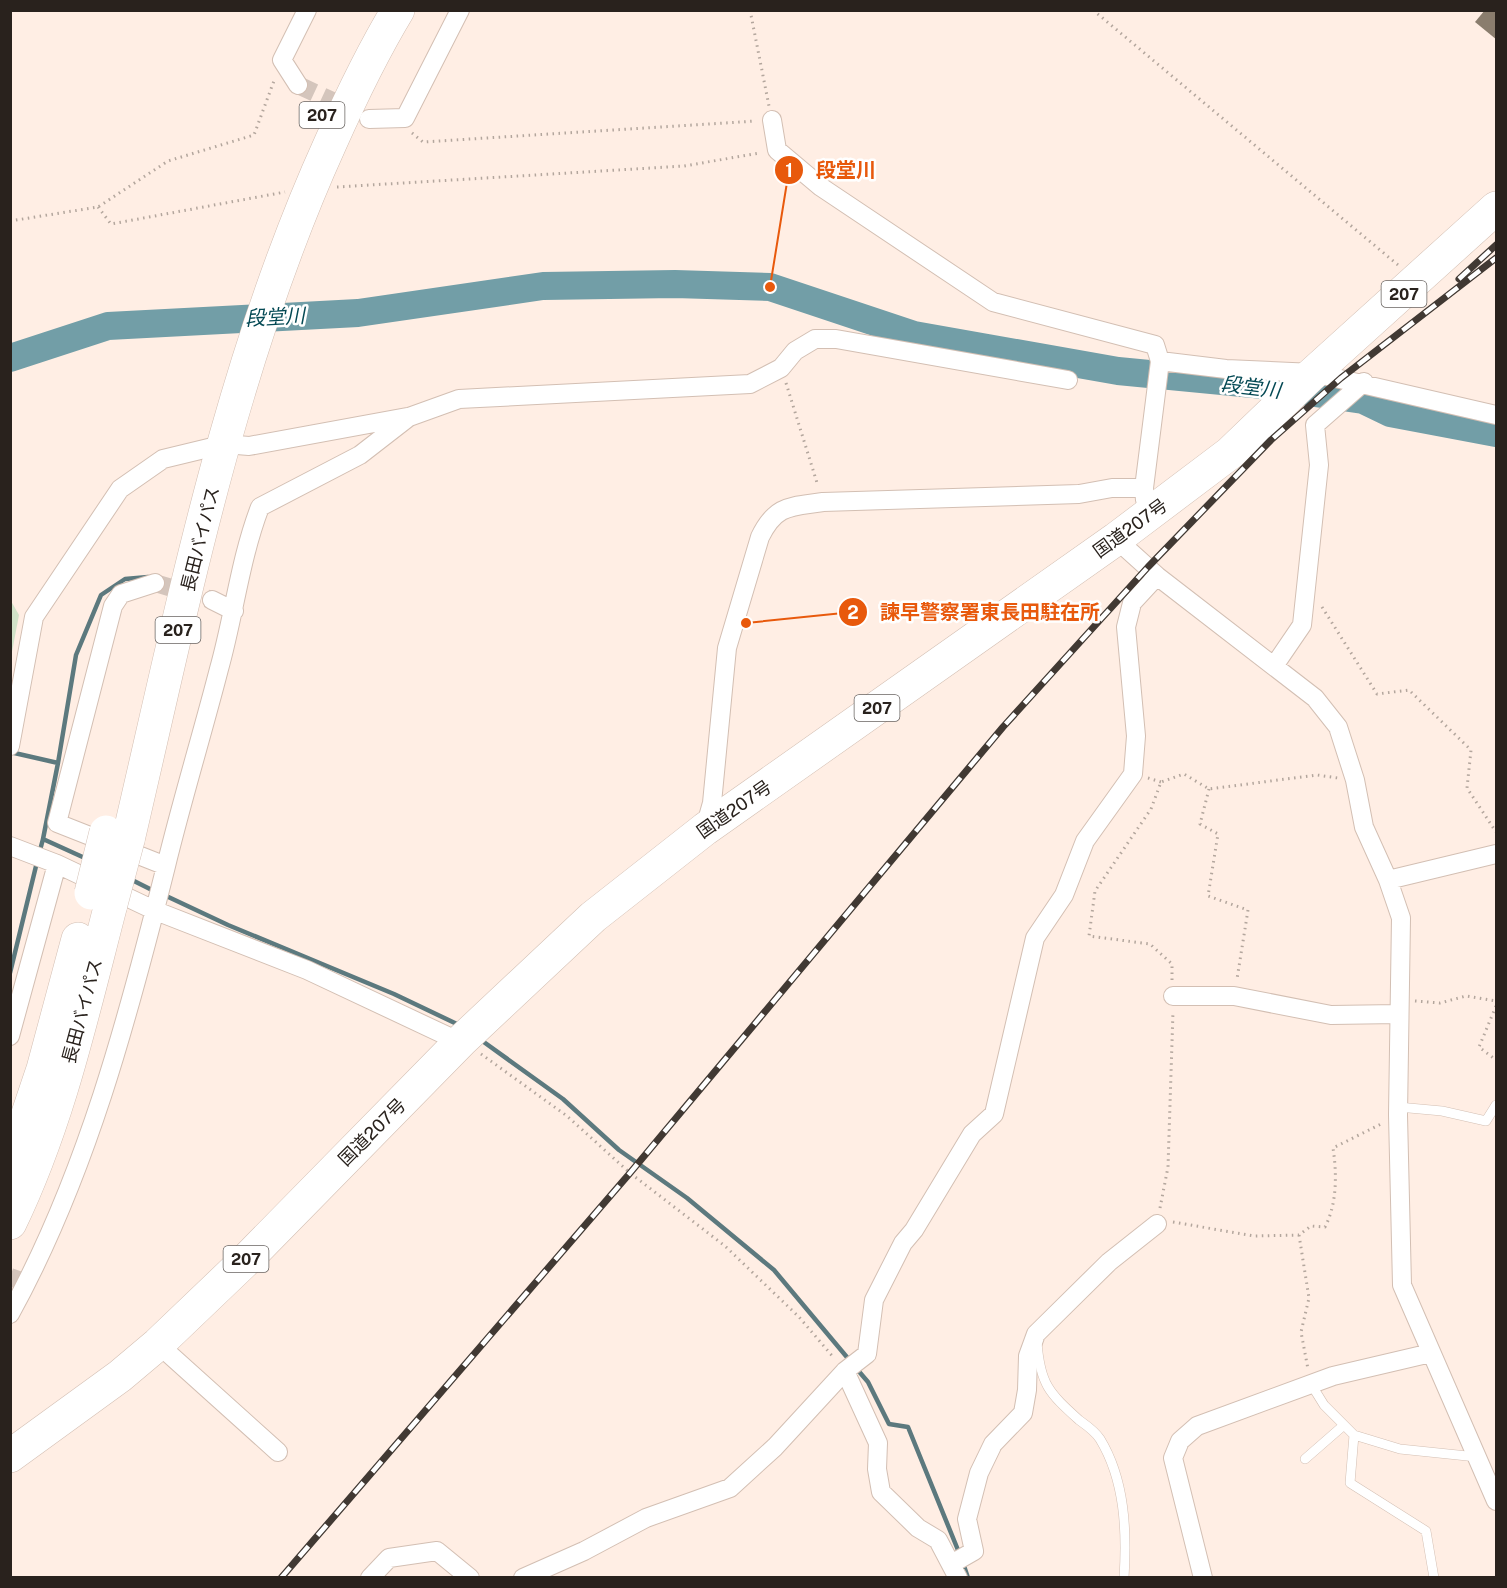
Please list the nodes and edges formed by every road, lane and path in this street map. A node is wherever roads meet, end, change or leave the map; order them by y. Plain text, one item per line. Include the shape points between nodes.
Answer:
1 (307, 10) edge
2 (373, 10) edge
3 (398, 10) edge
4 (460, 10) edge
5 (750, 10) edge
6 (1094, 10) edge
7 (282, 60) junction
8 (298, 85) tunnel mouth
9 (369, 118) tunnel mouth
10 (405, 118) junction
11 (772, 120) junction
12 (777, 150) junction
13 (292, 206) junction
14 (98, 207) junction
15 (1497, 208) edge
16 (10, 221) edge
17 (1418, 282) junction
18 (1160, 361) junction
19 (781, 368) junction
20 (1312, 375) junction
21 (1068, 381) dead end
22 (1364, 383) junction
23 (1497, 415) edge
24 (409, 417) junction
25 (218, 433) junction
26 (823, 502) junction
27 (1146, 502) junction
28 (1116, 539) junction
29 (1157, 576) junction
30 (1307, 578) junction
31 (155, 583) tunnel mouth
32 (212, 600) tunnel mouth
33 (234, 610) junction
34 (1274, 666) junction
35 (10, 746) edge
36 (1355, 780) junction
37 (1209, 789) junction
38 (705, 829) junction
39 (1497, 832) edge
40 (10, 846) edge
41 (1497, 854) edge
42 (53, 862) junction
43 (164, 874) junction
44 (1388, 880) junction
45 (101, 899) junction
46 (156, 907) junction
47 (1173, 996) junction
48 (1234, 996) junction
49 (1497, 1001) edge
50 (1497, 1006) edge
51 (1398, 1007) junction
52 (10, 1036) edge
53 (467, 1036) junction
54 (1497, 1059) edge
55 (1497, 1105) edge
56 (1398, 1111) junction
57 (10, 1167) edge
58 (10, 1223) edge
59 (1157, 1224) junction
60 (1299, 1235) junction
61 (10, 1314) edge
62 (1036, 1334) junction
63 (158, 1344) junction
64 (1431, 1353) junction
65 (845, 1370) junction
66 (1311, 1384) junction
67 (1344, 1425) junction
68 (1354, 1435) junction
69 (278, 1452) dead end
70 (10, 1456) edge
71 (1477, 1457) junction
72 (1305, 1460) dead end
73 (1497, 1501) edge
74 (956, 1567) edge
75 (370, 1578) edge
76 (470, 1578) edge
77 (523, 1578) edge
78 (1124, 1578) edge
79 (1203, 1578) edge
80 (1434, 1578) edge

1 - 7 street
2 - 13 highway, 長田バイパス / 207 via 332,94
3 - 13 highway, 長田バイパス / 207
4 - 10 street
5 - 11 path
6 - 17 path
7 - 8 street
7 - 14 path via 254,135 168,161
9 - 10 street
10 - 11 path via 410,131 423,141
11 - 12 street
12 - 13 path via 684,166
12 - 18 street via 821,187 993,302 1155,345
13 - 14 path via 266,193 111,224
13 - 25 highway, 長田バイパス / 207 via 244,312
14 - 16 path
15 - 17 highway, 国道207号 / 207
17 - 20 highway, 国道207号 / 207
18 - 20 street
18 - 27 street
19 - 21 street via 795,351 815,339 836,339
19 - 24 street via 750,384 459,399
19 - 26 path
20 - 22 street
20 - 27 highway, 国道207号 / 207 via 1230,453
22 - 23 street
22 - 30 street via 1315,425 1319,465
24 - 25 street via 249,446
24 - 33 street via 360,455 260,507 251,530
25 - 35 street via 163,459 120,489 34,616
25 - 45 highway, 長田バイパス / 207, bridge
26 - 27 street via 1079,494 1112,488
26 - 38 street via 782,508 768,521 760,537 727,648 712,803
27 - 28 highway, 国道207号 / 207
28 - 29 street
28 - 38 highway, 国道207号 / 207
29 - 34 street
29 - 65 street via 1132,603 1126,627 1136,736 1133,774 1085,841 1064,895 1035,939 994,1114 972,1134 903,1243 874,1300 867,1354
30 - 34 street via 1302,625
30 - 39 path via 1328,619 1377,694 1409,690 1471,750 1467,788
31 - 43 street via 121,594 113,606 57,823
32 - 33 street
33 - 43 street
34 - 36 street via 1315,698 1338,727
36 - 37 path via 1317,775
36 - 44 street via 1364,826
37 - 47 path via 1184,774 1161,782 1151,809 1095,891 1089,936 1150,945 1172,964
37 - 48 path via 1200,824 1218,834 1209,896 1248,910
38 - 53 highway, 国道207号 / 207 via 593,917
40 - 42 street
41 - 44 street
42 - 46 street
42 - 52 street
43 - 46 street
44 - 51 street via 1401,918
45 - 57 highway, 長田バイパス / 207
45 - 58 highway, 長田バイパス / 207 via 74,1044 35,1172
46 - 53 street
46 - 61 street via 93,1124 27,1283
47 - 48 street
47 - 59 path via 1168,1167
48 - 51 street via 1331,1015
49 - 51 path via 1466,996
50 - 54 path via 1479,1047
51 - 56 street
53 - 63 highway, 国道207号 / 207
53 - 65 path via 567,1116 630,1173 725,1246 799,1317
55 - 56 lane via 1486,1120 1442,1110
56 - 60 path via 1333,1148 1336,1172 1330,1217 1325,1227 1311,1226
56 - 64 street via 1402,1285
59 - 60 path via 1171,1222 1254,1236
59 - 62 street via 1109,1262
60 - 66 path via 1309,1298 1301,1332
62 - 74 street via 1028,1356 1023,1413 993,1444 979,1473 967,1519 974,1551
62 - 78 lane via 1039,1364 1052,1396 1099,1437 1121,1489 1126,1546
63 - 69 street
63 - 70 highway, 国道207号 / 207
64 - 66 street
64 - 71 street
65 - 74 street via 878,1443 881,1492 918,1528 938,1540
65 - 77 street via 775,1447 730,1488 646,1518
66 - 67 lane via 1324,1405
66 - 79 street via 1197,1426 1180,1441 1173,1458
67 - 68 lane
67 - 72 lane
68 - 71 lane via 1400,1449
68 - 80 lane via 1350,1483 1426,1532
71 - 73 street
75 - 76 street via 389,1558 437,1551

